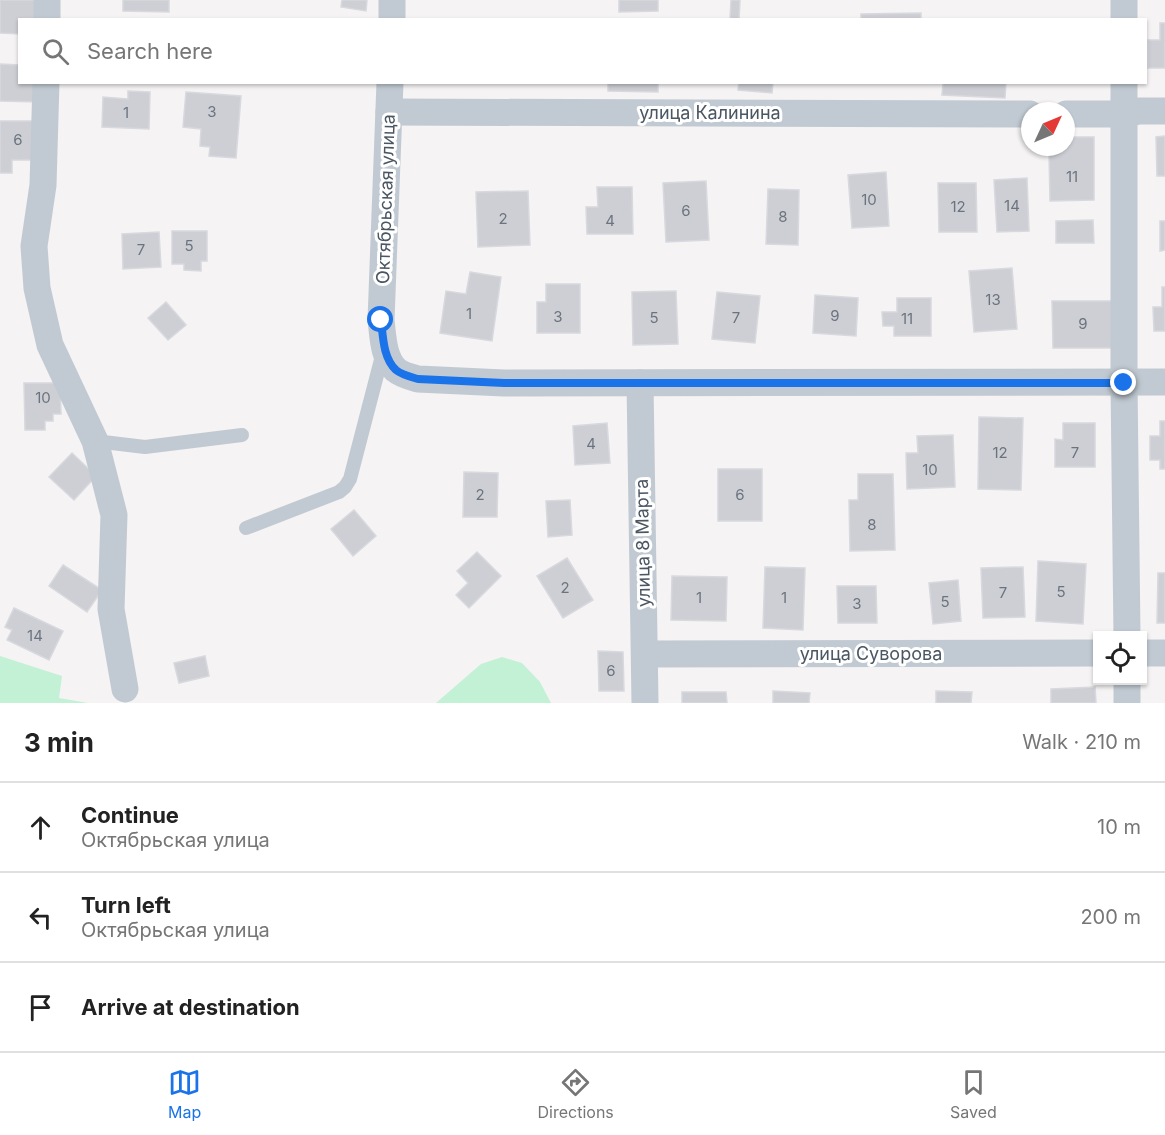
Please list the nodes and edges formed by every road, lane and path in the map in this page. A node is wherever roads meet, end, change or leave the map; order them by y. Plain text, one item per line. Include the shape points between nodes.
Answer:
1 (47, 0) edge
2 (392, 0) edge
3 (1124, 0) edge
4 (47, 18) edge
5 (392, 18) edge
6 (1124, 18) edge
7 (45, 84) edge
8 (390, 84) edge
9 (1124, 84) edge
10 (1165, 111) edge
11 (389, 112) junction
12 (1021, 114) edge
13 (1075, 114) edge
14 (1124, 114) junction
15 (384, 347) junction
16 (1165, 382) edge
17 (640, 383) junction
18 (1124, 383) junction
19 (242, 435) dead end
20 (95, 441) junction
21 (246, 528) dead end
22 (1127, 631) edge
23 (1093, 653) edge
24 (1147, 653) edge
25 (1165, 653) edge
26 (645, 654) junction
27 (1127, 685) edge
28 (125, 689) dead end
29 (645, 703) edge
30 (1127, 703) edge

1 - 4 street
2 - 5 street
3 - 6 street
7 - 20 street via 43,185 33,246 38,288 50,345
8 - 11 street, Октябрьская улица
9 - 14 street
10 - 14 street
11 - 12 street, улица Калинина
11 - 15 street, Октябрьская улица via 381,320
13 - 14 street
14 - 18 street
15 - 17 street, Октябрьская улица via 396,370 418,379
15 - 21 lane via 351,479 345,487
16 - 18 street, Октябрьская улица
17 - 18 street, Октябрьская улица
17 - 26 street, улица 8 Марта
18 - 22 street
19 - 20 lane via 146,447
20 - 28 street via 114,515 111,609
23 - 26 street, улица Суворова
24 - 25 street
26 - 29 street, улица 8 Марта
27 - 30 street

